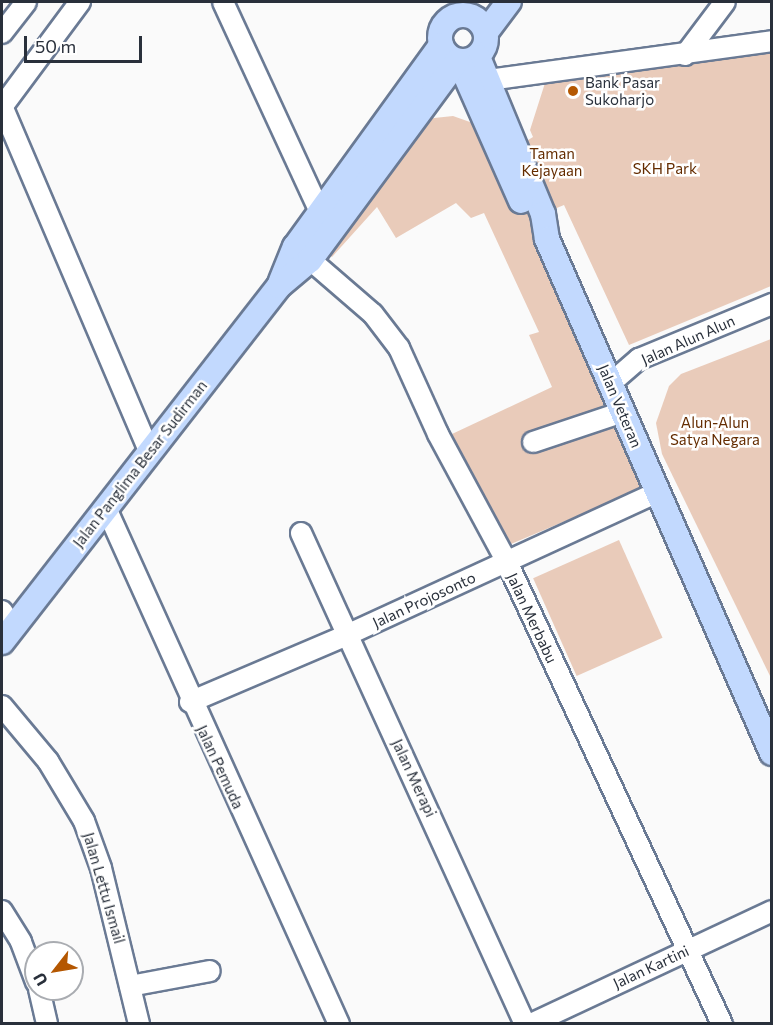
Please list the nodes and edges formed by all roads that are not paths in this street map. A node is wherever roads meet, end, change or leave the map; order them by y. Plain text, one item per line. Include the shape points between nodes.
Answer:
1 (26, 2) edge
2 (80, 2) edge
3 (223, 2) edge
4 (509, 2) edge
5 (725, 2) edge
6 (461, 9) edge
7 (486, 32) junction
8 (2, 33) edge
9 (771, 41) edge
10 (685, 55) junction
11 (465, 64) junction
12 (2, 106) edge
13 (325, 224) junction
14 (303, 253) junction
15 (771, 304) edge
16 (607, 374) junction
17 (623, 412) junction
18 (533, 442) dead end
19 (148, 449) junction
20 (656, 493) junction
21 (106, 508) junction
22 (301, 533) dead end
23 (507, 562) junction
24 (5, 627) edge
25 (347, 635) junction
26 (190, 702) junction
27 (2, 706) edge
28 (769, 742) edge
29 (2, 911) edge
30 (771, 911) edge
31 (690, 949) junction
32 (24, 950) edge
33 (210, 971) dead end
34 (130, 986) junction
35 (42, 1001) edge
36 (47, 1023) edge
37 (139, 1023) edge
38 (339, 1023) edge
39 (525, 1023) edge
40 (531, 1023) edge
41 (722, 1023) edge

1 - 8 street
2 - 12 street
3 - 13 street
4 - 7 main road
5 - 10 street
6 - 7 main road via 479,21
6 - 11 main road via 443,26
7 - 11 main road via 485,46
9 - 10 street
10 - 11 street
11 - 13 main road, Jalan Panglima Besar Sudirman
11 - 16 main road, Jalan Veteran via 543,214 547,239
12 - 19 street
13 - 14 main road, Jalan Panglima Besar Sudirman
14 - 19 main road, Jalan Panglima Besar Sudirman
14 - 23 street, Jalan Merbabu via 373,314 399,348 438,434
15 - 16 street, Jalan Alun Alun
16 - 17 main road, Jalan Veteran
17 - 18 street
17 - 20 main road, Jalan Veteran
19 - 21 main road, Jalan Panglima Besar Sudirman
20 - 23 street, Jalan Projosonto
20 - 28 main road, Jalan Veteran
21 - 24 main road, Jalan Panglima Besar Sudirman
21 - 26 street, Jalan Pemuda
22 - 25 street, Jalan Merapi
23 - 25 street, Jalan Projosonto
23 - 31 street, Jalan Merbabu
25 - 26 street, Jalan Projosonto
25 - 39 street, Jalan Merapi
26 - 38 street, Jalan Pemuda
27 - 34 street, Jalan Lettu Ismail via 48,761 84,821 101,868
29 - 32 street
30 - 31 street, Jalan Kartini
31 - 40 street, Jalan Kartini
31 - 41 street, Jalan Merbabu
33 - 34 street
34 - 37 street, Jalan Lettu Ismail
35 - 36 street

